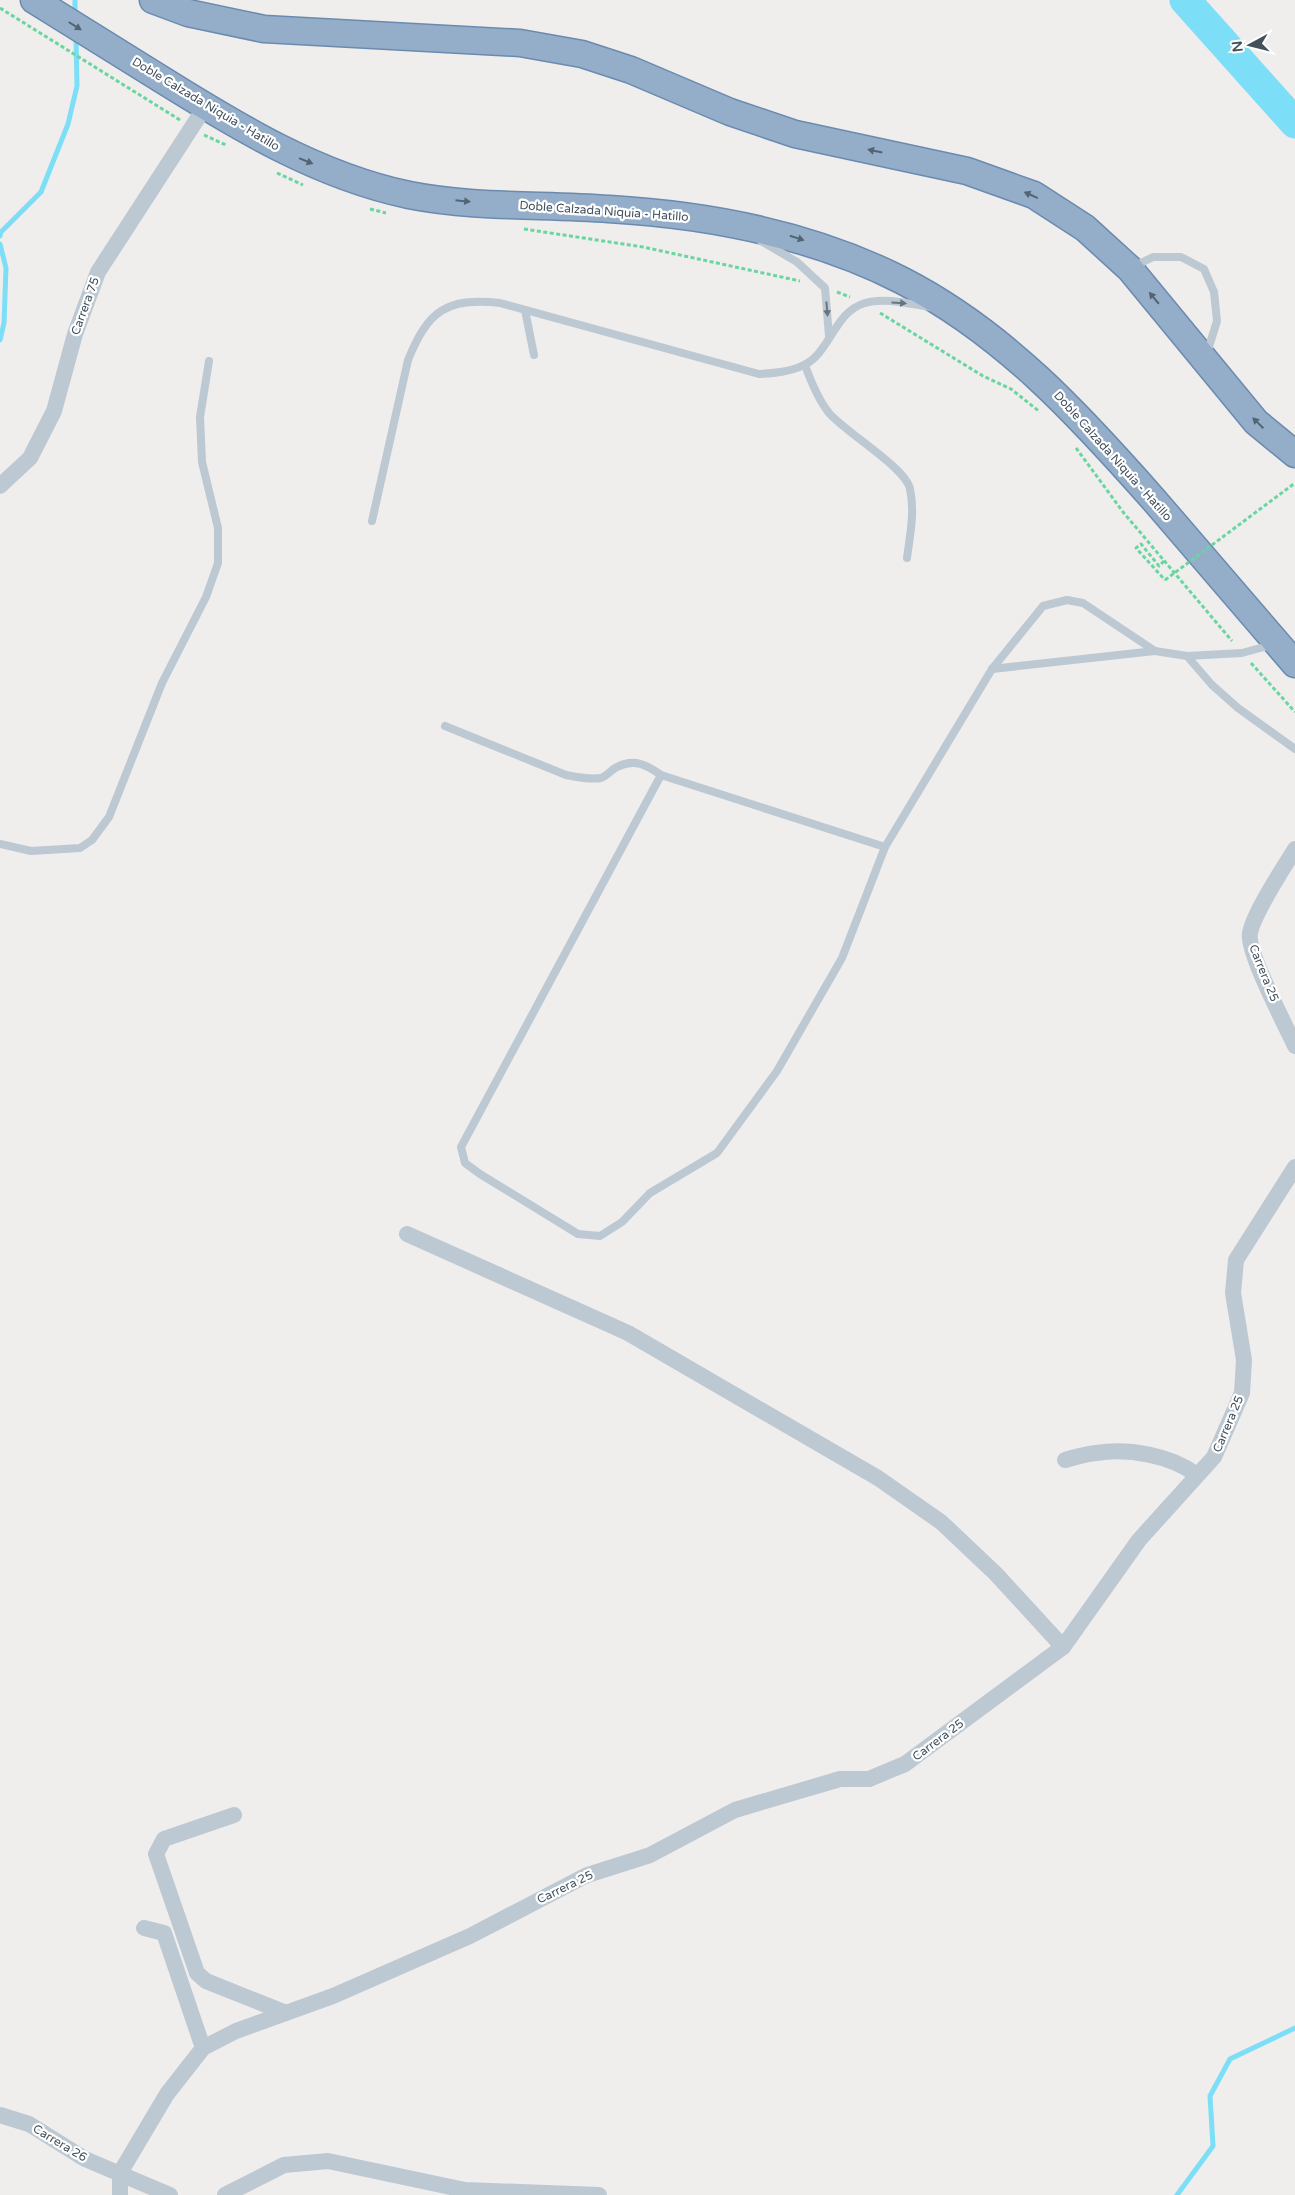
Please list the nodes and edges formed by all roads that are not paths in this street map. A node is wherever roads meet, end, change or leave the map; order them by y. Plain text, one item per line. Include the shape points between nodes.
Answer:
1 (34, 0) edge
2 (153, 0) edge
3 (198, 117) junction
4 (730, 223) junction
5 (1130, 269) junction
6 (525, 310) junction
7 (956, 312) junction
8 (829, 336) junction
9 (534, 355) dead end
10 (1205, 360) junction
11 (209, 361) dead end
12 (805, 365) junction
13 (1295, 454) edge
14 (0, 486) edge
15 (372, 521) dead end
16 (906, 558) dead end
17 (1278, 644) junction
18 (1155, 651) junction
19 (1187, 656) junction
20 (1295, 664) edge
21 (992, 669) junction
22 (445, 726) dead end
23 (1295, 749) edge
24 (660, 775) junction
25 (0, 844) edge
26 (885, 846) junction
27 (1295, 849) edge
28 (1295, 1046) edge
29 (1295, 1168) edge
30 (406, 1234) dead end
31 (1065, 1460) dead end
32 (1197, 1475) junction
33 (1063, 1647) junction
34 (234, 1815) dead end
35 (144, 1928) dead end
36 (286, 2013) junction
37 (203, 2048) junction
38 (0, 2115) edge
39 (120, 2173) junction
40 (120, 2195) edge
41 (170, 2195) edge
42 (226, 2195) edge
43 (599, 2195) edge

1 -> 3 highway, Doble Calzada Niquia - Hatillo
5 -> 2 highway via 1085,228 1034,195 967,171 795,134 582,54 520,43 264,29 188,14
3 -> 4 highway, Doble Calzada Niquia - Hatillo via 348,178 409,195 465,202 658,213
3 - 14 street, Carrera 75 via 98,272 75,334 54,412 30,458
4 -> 7 highway, Doble Calzada Niquia - Hatillo via 790,236 854,258 906,282
4 -> 8 lane via 797,262 825,288
10 -> 5 highway
5 - 10 lane via 1153,256 1180,257 1204,269 1214,292 1217,321
6 - 9 lane
6 - 12 lane via 759,374 788,372
6 - 15 lane via 477,301 450,305 431,318 418,335 408,360
8 -> 7 lane via 848,313 864,303 907,303
7 - 17 highway, Doble Calzada Niquia - Hatillo via 1058,396
8 - 12 lane via 818,355
13 -> 10 highway via 1256,422
11 - 25 lane via 200,417 202,462 218,528 218,563 206,597 162,684 108,817 92,840 80,848 31,851
12 - 16 lane via 830,414 893,467 910,487 912,517
17 - 19 lane via 1242,652
17 - 20 highway, Doble Calzada Niquia - Hatillo
18 - 19 lane
18 - 21 lane
18 - 21 lane via 1083,603 1067,600 1043,606
19 - 23 lane via 1212,685
21 - 26 lane
22 - 24 lane via 566,775 602,778 618,766 632,761 646,765
24 - 26 lane
24 - 26 lane via 460,1147 465,1163 578,1234 600,1236 622,1222 650,1193 716,1153 776,1071 842,958
27 - 28 street, Carrera 25 via 1254,920 1249,935 1255,958
29 - 32 street, Carrera 25 via 1236,1260 1233,1293 1244,1360 1242,1393 1214,1457
30 - 33 street via 628,1334 878,1478 941,1522 996,1574
31 - 32 street via 1097,1452 1121,1452 1180,1464
32 - 33 street, Carrera 25 via 1139,1540
33 - 36 street, Carrera 25 via 905,1764 869,1779 840,1779 735,1810 650,1855 587,1875 470,1936
34 - 36 street via 164,1839 156,1854 197,1972 206,1981
35 - 37 street via 164,1934
36 - 37 street, Carrera 25 via 236,2031
37 - 39 street via 167,2094
38 - 39 street, Carrera 26 via 29,2124 85,2158
39 - 40 street
39 - 41 street, Carrera 26
42 - 43 street via 284,2165 328,2161 465,2190

